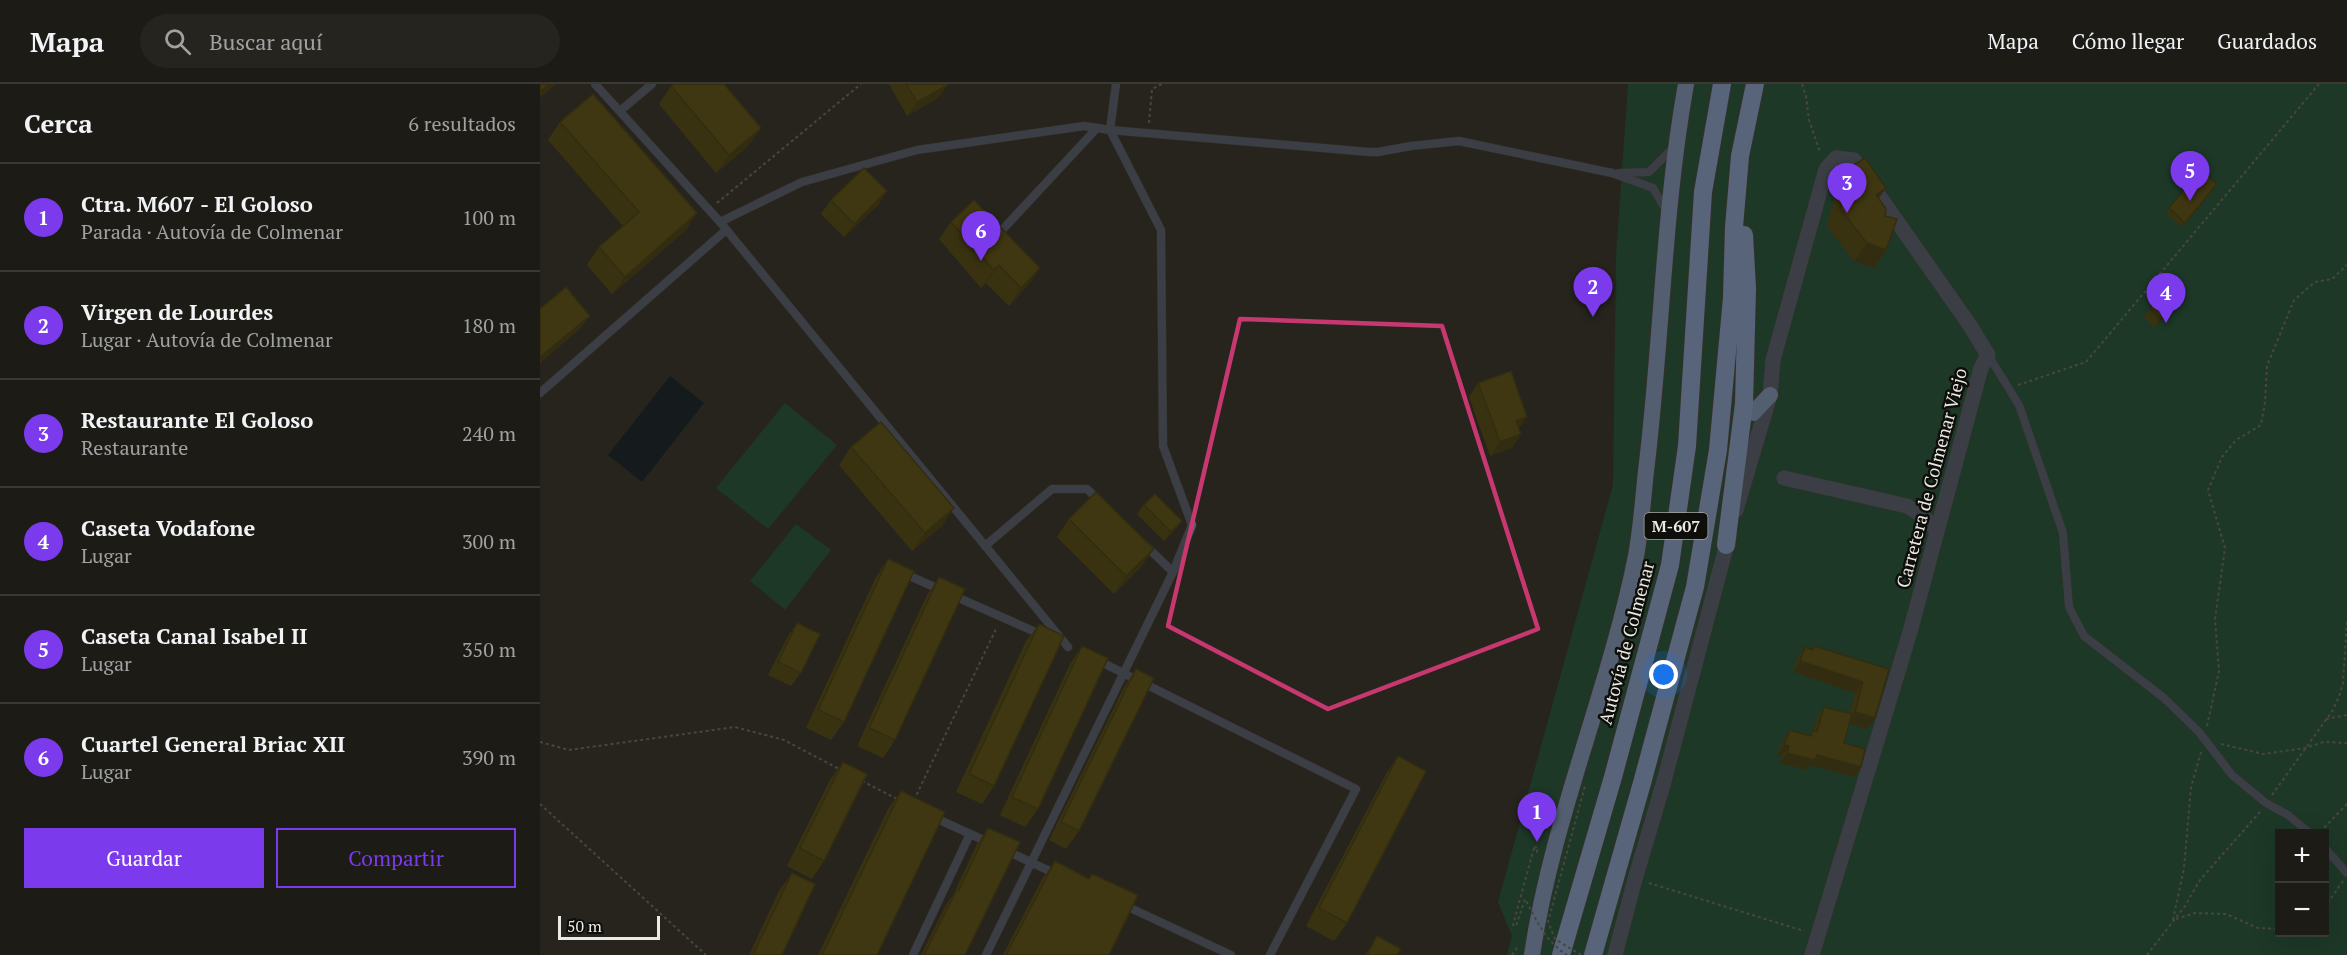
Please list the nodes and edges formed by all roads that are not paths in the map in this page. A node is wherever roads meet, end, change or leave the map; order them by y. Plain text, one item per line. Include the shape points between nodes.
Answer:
1 (595, 84) edge
2 (652, 84) edge
3 (1116, 84) edge
4 (1686, 84) edge
5 (1722, 84) edge
6 (1755, 84) edge
7 (620, 111) junction
8 (1097, 128) junction
9 (1110, 130) junction
10 (1675, 146) junction
11 (1740, 156) junction
12 (1612, 173) junction
13 (1668, 213) junction
14 (720, 222) junction
15 (1004, 228) edge
16 (726, 230) junction
17 (1988, 355) junction
18 (540, 393) edge
19 (1770, 395) junction
20 (1744, 404) junction
21 (1784, 478) dead end
22 (1104, 505) edge
23 (1937, 530) junction
24 (1138, 539) edge
25 (1726, 545) junction
26 (985, 546) junction
27 (894, 569) edge
28 (1173, 572) junction
29 (1068, 647) junction
30 (1078, 651) edge
31 (1087, 656) edge
32 (1124, 672) junction
33 (911, 807) edge
34 (2305, 829) edge
35 (970, 834) junction
36 (2329, 852) edge
37 (1031, 862) junction
38 (2347, 874) edge
39 (1063, 877) edge
40 (1116, 901) edge
41 (1533, 947) edge
42 (1564, 951) edge
43 (913, 955) edge
44 (986, 955) edge
45 (1232, 955) edge
46 (1270, 955) edge
47 (1524, 955) edge
48 (1593, 955) edge
49 (1615, 955) edge
50 (1812, 955) edge

1 - 7 lane
2 - 7 lane
3 - 9 lane
4 - 10 highway
5 - 42 highway, Autovía de Colmenar / M-607 via 1703,192 1687,446 1670,565
6 - 11 highway, M-607
7 - 14 lane
8 - 9 lane
8 - 14 lane via 1072,128 917,150 802,182
8 - 15 lane
9 - 12 lane via 1378,153 1459,141
9 - 28 lane via 1161,230 1163,446 1192,525
10 - 12 lane via 1649,172
10 - 13 highway
11 - 20 highway via 1747,288
11 - 48 highway, M-607 via 1718,450 1695,587
12 - 13 lane via 1653,188
13 - 41 highway via 1662,315 1636,554 1618,634 1556,847
14 - 16 lane
16 - 18 lane
16 - 26 lane
17 - 19 street, Carretera de Colmenar Viejo via 1854,160 1836,158 1827,169 1773,360
17 - 23 street, Carretera de Colmenar Viejo via 1981,368
17 - 34 lane via 2019,405 2063,533 2070,607 2084,636 2164,698 2232,775
19 - 20 highway via 1754,413
19 - 25 street
20 - 25 highway
21 - 23 street via 1907,506
22 - 26 lane via 1087,489 1052,489
23 - 50 street, Carretera de Colmenar Viejo
24 - 28 lane
25 - 49 street
26 - 29 lane
27 - 29 lane
28 - 32 lane
29 - 30 lane
31 - 32 lane
32 - 37 lane
32 - 46 lane via 1356,789
33 - 35 lane
35 - 37 lane
35 - 43 lane
36 - 38 lane
37 - 39 lane
37 - 44 lane
40 - 45 lane
41 - 47 lane

